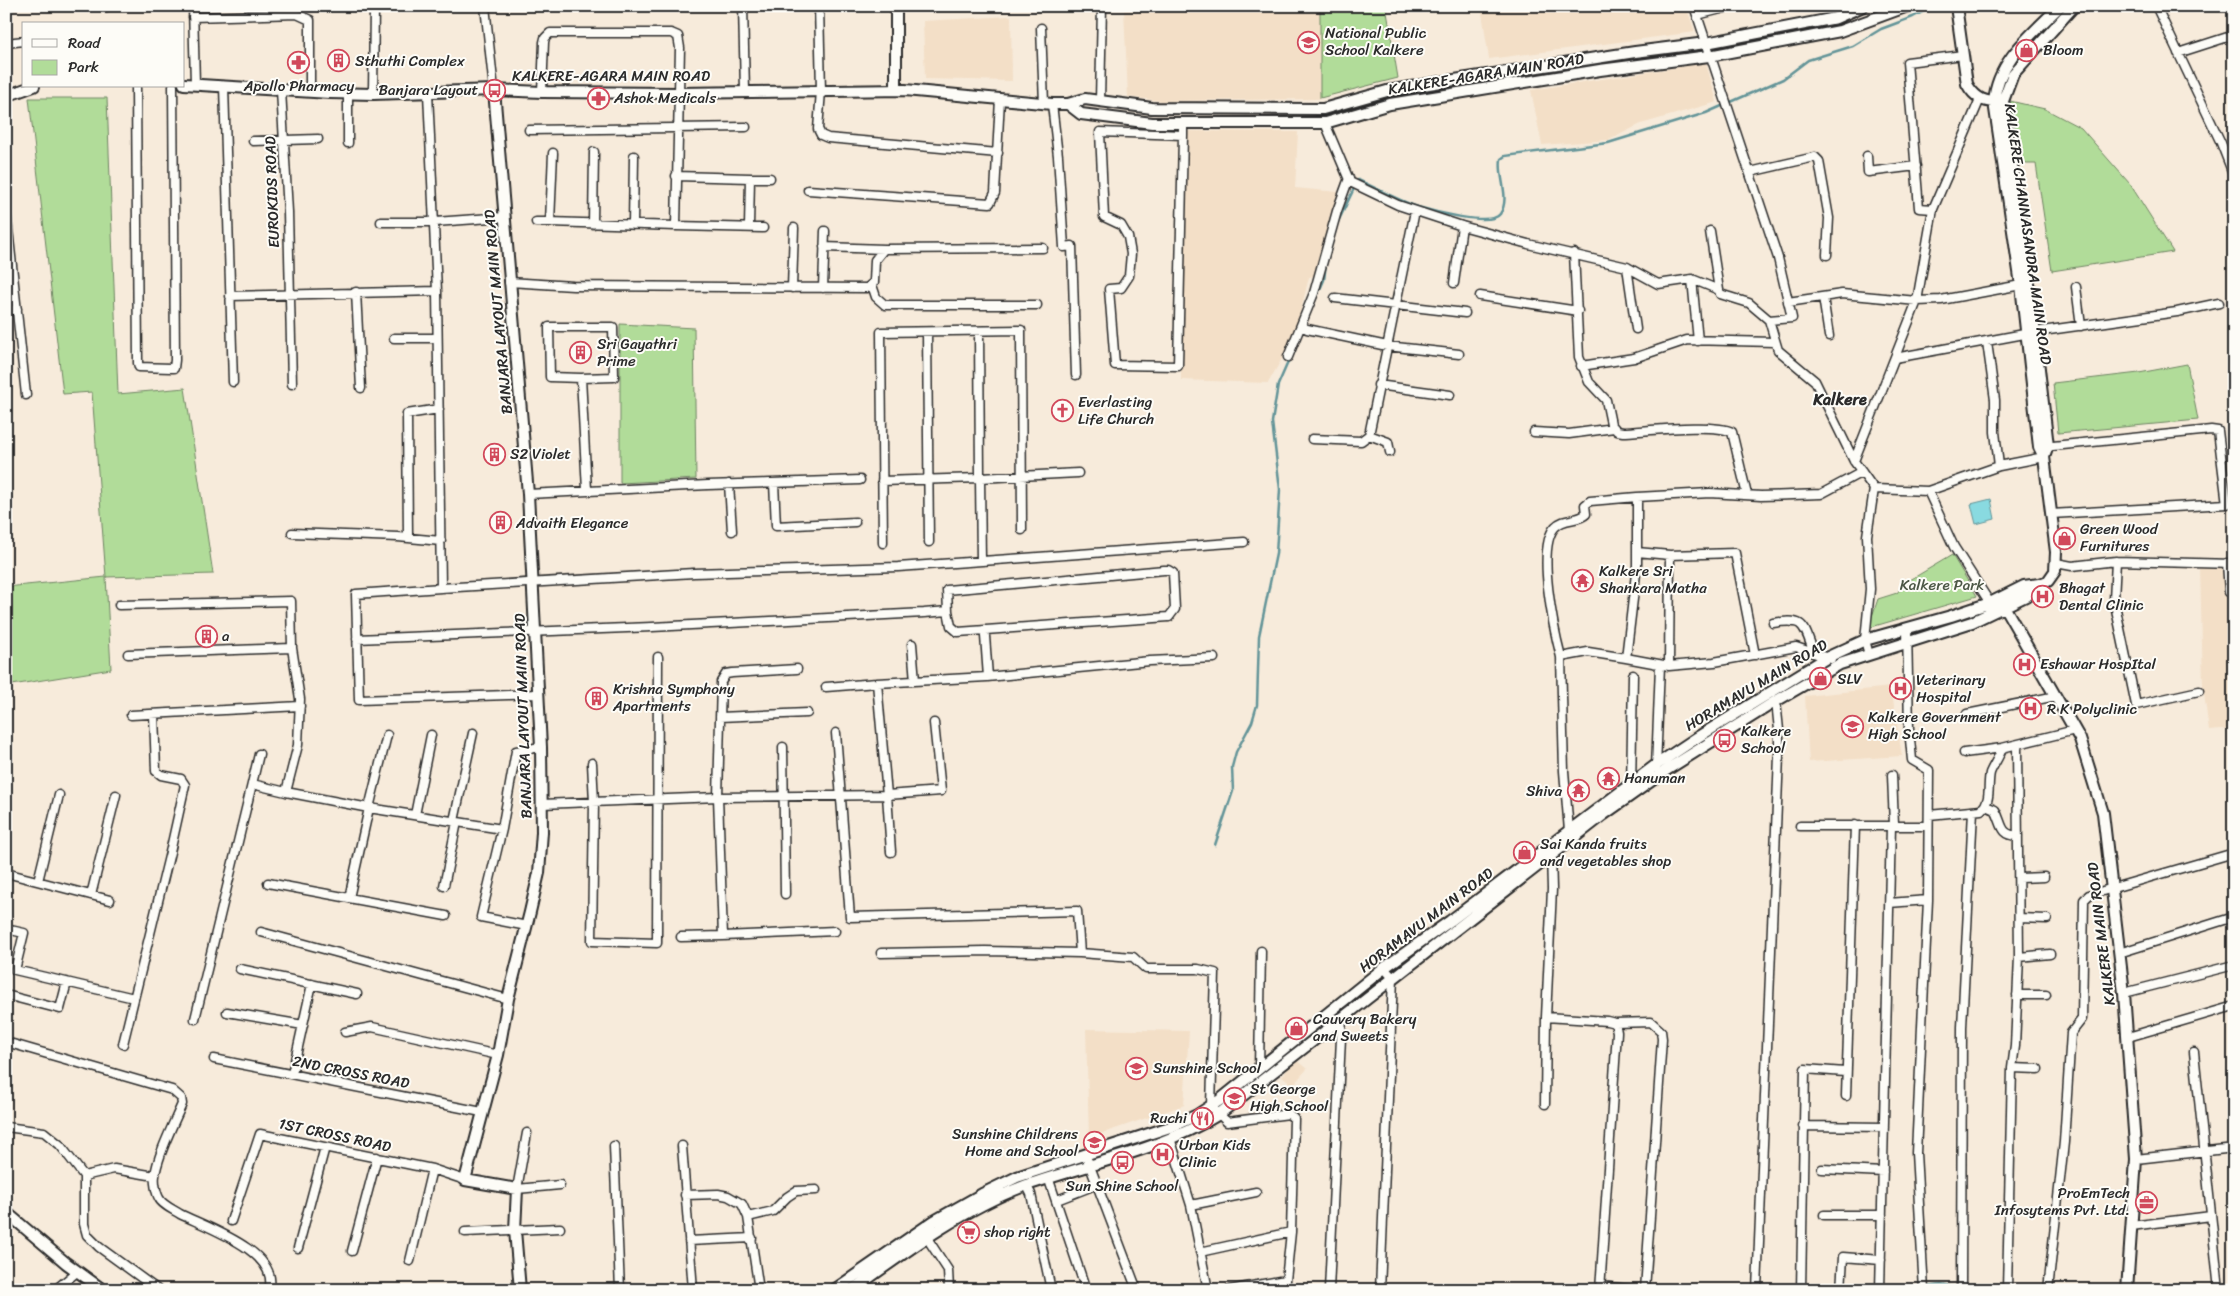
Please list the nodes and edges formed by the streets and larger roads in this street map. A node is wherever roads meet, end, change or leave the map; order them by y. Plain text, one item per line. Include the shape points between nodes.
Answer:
1 (193, 6) edge
2 (374, 6) edge
3 (485, 6) edge
4 (743, 6) edge
5 (819, 6) edge
6 (896, 6) edge
7 (1102, 6) edge
8 (1694, 6) edge
9 (1733, 6) edge
10 (1863, 6) edge
11 (1908, 6) edge
12 (1956, 6) edge
13 (2060, 6) edge
14 (2074, 6) edge
15 (2156, 6) edge
16 (1697, 15) junction
17 (193, 17) junction
18 (1041, 28) dead end
19 (185, 30) edge
20 (194, 30) junction
21 (2230, 36) edge
22 (22, 41) edge
23 (6, 43) edge
24 (1706, 43) junction
25 (2178, 53) junction
26 (1963, 55) junction
27 (1709, 56) junction
28 (185, 84) edge
29 (195, 84) junction
30 (224, 86) junction
31 (28, 88) edge
32 (136, 88) edge
33 (173, 88) edge
34 (281, 90) junction
35 (494, 90) junction
36 (896, 90) junction
37 (745, 91) junction
38 (821, 91) junction
39 (310, 92) junction
40 (542, 92) junction
41 (428, 93) junction
42 (678, 93) junction
43 (348, 94) junction
44 (373, 94) junction
45 (6, 96) edge
46 (1000, 99) junction
47 (1980, 99) junction
48 (1100, 101) junction
49 (1999, 102) junction
50 (1048, 103) junction
51 (1068, 104) junction
52 (1323, 109) junction
53 (1101, 117) junction
54 (1183, 124) junction
55 (1325, 124) junction
56 (746, 127) dead end
57 (677, 129) junction
58 (529, 130) dead end
59 (1100, 132) junction
60 (1183, 135) junction
61 (318, 139) dead end
62 (284, 140) junction
63 (253, 141) dead end
64 (348, 142) dead end
65 (594, 152) dead end
66 (553, 153) dead end
67 (998, 153) junction
68 (634, 156) dead end
69 (1867, 156) dead end
70 (1916, 166) junction
71 (1750, 172) junction
72 (676, 176) junction
73 (2234, 176) edge
74 (750, 178) junction
75 (770, 178) dead end
76 (1352, 182) junction
77 (808, 190) dead end
78 (1933, 209) junction
79 (6, 210) edge
80 (1415, 211) junction
81 (505, 217) junction
82 (381, 222) dead end
83 (435, 222) junction
84 (536, 222) dead end
85 (550, 222) junction
86 (593, 224) junction
87 (633, 225) junction
88 (676, 226) junction
89 (1462, 226) junction
90 (749, 227) junction
91 (763, 228) dead end
92 (794, 228) dead end
93 (825, 231) dead end
94 (1710, 231) dead end
95 (824, 247) junction
96 (1042, 248) dead end
97 (884, 249) junction
98 (1574, 253) junction
99 (1827, 255) dead end
100 (1627, 267) junction
101 (1692, 279) junction
102 (509, 282) junction
103 (1454, 283) dead end
104 (2021, 285) junction
105 (872, 286) junction
106 (2076, 286) dead end
107 (792, 288) junction
108 (823, 288) junction
109 (437, 290) junction
110 (1719, 290) junction
111 (356, 292) junction
112 (289, 293) junction
113 (230, 296) junction
114 (1480, 296) dead end
115 (1823, 297) junction
116 (1335, 298) dead end
117 (1917, 301) junction
118 (1788, 302) junction
119 (2219, 303) dead end
120 (1395, 304) junction
121 (1037, 305) dead end
122 (18, 309) junction
123 (6, 311) edge
124 (1578, 311) junction
125 (1465, 313) dead end
126 (1770, 320) junction
127 (2081, 326) junction
128 (1304, 327) junction
129 (1636, 329) dead end
130 (979, 331) junction
131 (927, 332) junction
132 (2031, 333) junction
133 (1829, 336) dead end
134 (394, 338) dead end
135 (438, 338) junction
136 (1698, 341) junction
137 (1775, 342) junction
138 (1986, 342) junction
139 (1387, 346) junction
140 (1459, 354) dead end
141 (1288, 357) dead end
142 (1895, 358) junction
143 (1581, 366) junction
144 (1076, 375) dead end
145 (581, 378) junction
146 (233, 382) dead end
147 (292, 384) dead end
148 (1378, 385) junction
149 (361, 388) dead end
150 (26, 394) dead end
151 (1450, 395) dead end
152 (439, 409) junction
153 (1614, 428) junction
154 (1534, 432) dead end
155 (1369, 435) junction
156 (1312, 439) dead end
157 (2044, 447) junction
158 (1390, 452) dead end
159 (2044, 457) junction
160 (1854, 461) junction
161 (1999, 466) junction
162 (1862, 472) junction
163 (1078, 473) dead end
164 (1022, 475) junction
165 (980, 478) junction
166 (928, 479) junction
167 (860, 480) dead end
168 (882, 482) junction
169 (774, 483) junction
170 (729, 484) junction
171 (587, 490) junction
172 (1874, 490) junction
173 (1928, 491) junction
174 (528, 494) junction
175 (1747, 495) junction
176 (1637, 497) junction
177 (2051, 514) junction
178 (855, 522) dead end
179 (1022, 530) dead end
180 (732, 531) dead end
181 (292, 533) dead end
182 (408, 538) junction
183 (441, 541) junction
184 (929, 542) dead end
185 (1244, 542) dead end
186 (883, 543) dead end
187 (1637, 552) junction
188 (1670, 556) junction
189 (981, 561) junction
190 (2116, 561) junction
191 (2056, 563) junction
192 (2230, 564) edge
193 (534, 584) junction
194 (441, 588) junction
195 (2229, 592) dead end
196 (1998, 602) junction
197 (118, 605) dead end
198 (948, 611) junction
199 (1773, 623) dead end
200 (1907, 628) junction
201 (535, 632) junction
202 (985, 636) dead end
203 (358, 639) junction
204 (1865, 640) junction
205 (1908, 642) junction
206 (912, 644) dead end
207 (292, 648) junction
208 (1814, 653) junction
209 (128, 654) dead end
210 (1755, 655) junction
211 (1869, 655) junction
212 (1561, 656) junction
213 (658, 657) dead end
214 (1828, 657) junction
215 (1214, 658) dead end
216 (1626, 658) junction
217 (1840, 664) junction
218 (1660, 665) junction
219 (1669, 666) junction
220 (797, 669) dead end
221 (1633, 675) dead end
222 (988, 676) junction
223 (915, 681) junction
224 (877, 683) junction
225 (826, 687) dead end
226 (2199, 691) dead end
227 (539, 694) junction
228 (2056, 696) junction
229 (1776, 701) junction
230 (300, 706) junction
231 (807, 713) dead end
232 (154, 714) junction
233 (1968, 714) dead end
234 (131, 715) dead end
235 (720, 717) junction
236 (934, 723) dead end
237 (2075, 730) junction
238 (473, 733) dead end
239 (836, 733) dead end
240 (387, 735) dead end
241 (431, 735) dead end
242 (2017, 745) junction
243 (783, 747) dead end
244 (542, 748) junction
245 (2002, 748) junction
246 (1964, 753) dead end
247 (260, 754) dead end
248 (592, 763) dead end
249 (1656, 765) junction
250 (1892, 775) dead end
251 (1656, 778) junction
252 (252, 784) junction
253 (1631, 790) junction
254 (286, 792) junction
255 (841, 794) junction
256 (59, 795) dead end
257 (116, 795) dead end
258 (887, 795) junction
259 (784, 796) junction
260 (718, 797) junction
261 (658, 800) junction
262 (594, 802) junction
263 (542, 804) junction
264 (1986, 806) junction
265 (369, 808) junction
266 (1973, 811) junction
267 (414, 815) junction
268 (1929, 815) junction
269 (456, 822) junction
270 (1855, 825) junction
271 (1800, 826) dead end
272 (1893, 826) junction
273 (1927, 826) junction
274 (502, 829) junction
275 (1569, 831) junction
276 (2018, 836) junction
277 (891, 852) dead end
278 (1549, 852) junction
279 (2234, 853) edge
280 (6, 873) edge
281 (2044, 877) dead end
282 (2019, 878) junction
283 (38, 881) junction
284 (268, 883) dead end
285 (444, 886) dead end
286 (2111, 890) junction
287 (91, 894) junction
288 (785, 894) dead end
289 (349, 898) junction
290 (110, 900) dead end
291 (1928, 900) junction
292 (1889, 902) junction
293 (446, 916) dead end
294 (2234, 917) edge
295 (2019, 918) junction
296 (2047, 919) dead end
297 (527, 926) junction
298 (6, 929) edge
299 (835, 931) dead end
300 (261, 932) dead end
301 (723, 936) junction
302 (681, 937) dead end
303 (1261, 951) dead end
304 (881, 953) dead end
305 (1080, 953) junction
306 (2118, 953) junction
307 (2050, 954) dead end
308 (2019, 957) junction
309 (2234, 966) edge
310 (1384, 968) junction
311 (240, 969) dead end
312 (1393, 978) junction
313 (67, 982) junction
314 (312, 984) junction
315 (2124, 993) junction
316 (357, 994) dead end
317 (6, 995) edge
318 (2017, 995) junction
319 (2046, 995) dead end
320 (134, 998) junction
321 (508, 999) junction
322 (2234, 1006) edge
323 (227, 1012) dead end
324 (1342, 1017) junction
325 (1546, 1017) junction
326 (195, 1018) dead end
327 (1615, 1023) junction
328 (303, 1025) junction
329 (346, 1032) dead end
330 (2128, 1037) junction
331 (6, 1042) edge
332 (123, 1044) dead end
333 (2194, 1052) dead end
334 (498, 1054) junction
335 (214, 1059) dead end
336 (2012, 1068) junction
337 (1259, 1069) junction
338 (2038, 1069) dead end
339 (1845, 1072) junction
340 (292, 1074) junction
341 (1846, 1096) dead end
342 (1545, 1104) dead end
343 (1211, 1106) junction
344 (482, 1112) junction
345 (1219, 1114) junction
346 (1803, 1126) junction
347 (6, 1127) edge
348 (1884, 1127) junction
349 (527, 1134) dead end
350 (1170, 1138) junction
351 (614, 1146) dead end
352 (682, 1146) dead end
353 (325, 1147) junction
354 (2234, 1148) edge
355 (2204, 1152) junction
356 (1086, 1155) junction
357 (377, 1158) junction
358 (2136, 1159) junction
359 (1090, 1166) junction
360 (432, 1169) junction
361 (1822, 1169) dead end
362 (1883, 1172) junction
363 (84, 1176) junction
364 (155, 1176) junction
365 (465, 1180) junction
366 (1049, 1180) junction
367 (1098, 1184) junction
368 (560, 1185) dead end
369 (1027, 1186) junction
370 (517, 1189) junction
371 (816, 1190) dead end
372 (1256, 1192) dead end
373 (685, 1195) junction
374 (1057, 1200) junction
375 (1191, 1204) junction
376 (6, 1212) edge
377 (1824, 1215) dead end
378 (1882, 1215) junction
379 (748, 1216) junction
380 (2211, 1216) junction
381 (231, 1221) dead end
382 (2131, 1226) junction
383 (560, 1228) dead end
384 (515, 1230) junction
385 (465, 1232) dead end
386 (1291, 1232) junction
387 (923, 1235) junction
388 (752, 1238) junction
389 (689, 1241) junction
390 (298, 1248) dead end
391 (352, 1251) dead end
392 (1200, 1252) junction
393 (1881, 1260) junction
394 (410, 1261) dead end
395 (78, 1271) junction
396 (1285, 1280) junction
397 (1600, 1288) edge
398 (55, 1290) edge
399 (103, 1290) edge
400 (158, 1290) edge
401 (269, 1290) edge
402 (520, 1290) edge
403 (620, 1290) edge
404 (693, 1290) edge
405 (760, 1290) edge
406 (834, 1290) edge
407 (852, 1290) edge
408 (949, 1290) edge
409 (1051, 1290) edge
410 (1086, 1290) edge
411 (1137, 1290) edge
412 (1208, 1290) edge
413 (1229, 1290) edge
414 (1285, 1290) edge
415 (1329, 1290) edge
416 (1380, 1290) edge
417 (1636, 1290) edge
418 (1645, 1290) edge
419 (1757, 1290) edge
420 (1800, 1290) edge
421 (1841, 1290) edge
422 (1880, 1290) edge
423 (1924, 1290) edge
424 (1961, 1290) edge
425 (2007, 1290) edge
426 (2048, 1290) edge
427 (2127, 1290) edge
428 (2219, 1290) edge

1 - 17 street
2 - 44 street
3 - 35 street
4 - 37 street
5 - 38 street
6 - 36 street
7 - 48 street
8 - 16 street
9 - 16 street
10 - 24 street, KALKERE-AGARA MAIN ROAD via 1836,18
11 - 27 street, KALKERE-AGARA MAIN ROAD via 1840,31
12 - 26 street
13 - 49 street, KALKERE CHANNASANDRA MAIN ROAD via 2025,40 2002,70 1995,87
14 - 49 street via 2013,74
15 - 25 street
16 - 24 street
17 - 20 street
17 - 39 street via 297,14 310,20
18 - 50 street
19 - 20 street
20 - 29 street
21 - 25 street
22 - 23 street
24 - 27 street
24 - 52 street, KALKERE-AGARA MAIN ROAD via 1387,91
25 - 73 street
26 - 47 street via 1967,84
26 - 70 street via 1907,62
27 - 55 street, KALKERE-AGARA MAIN ROAD via 1390,104
27 - 71 street
28 - 29 street, KALKERE-AGARA MAIN ROAD
29 - 30 street, KALKERE-AGARA MAIN ROAD
30 - 34 street, KALKERE-AGARA MAIN ROAD
30 - 113 street
31 - 45 street
32 - 33 street via 138,355 140,367 174,368
34 - 39 street, KALKERE-AGARA MAIN ROAD
34 - 62 street, EUROKIDS ROAD
35 - 40 street, KALKERE-AGARA MAIN ROAD
35 - 41 street, KALKERE-AGARA MAIN ROAD
35 - 81 street, BANJARA LAYOUT MAIN ROAD
36 - 38 street, KALKERE-AGARA MAIN ROAD
36 - 46 street, KALKERE-AGARA MAIN ROAD
37 - 38 street, KALKERE-AGARA MAIN ROAD
37 - 42 street, KALKERE-AGARA MAIN ROAD
38 - 67 street via 818,129 824,137
39 - 43 street, KALKERE-AGARA MAIN ROAD
40 - 42 street, KALKERE-AGARA MAIN ROAD
40 - 42 street via 544,42 555,32 675,34 680,48
41 - 44 street, KALKERE-AGARA MAIN ROAD
41 - 83 street
42 - 57 street
43 - 44 street, KALKERE-AGARA MAIN ROAD
43 - 64 street
46 - 50 street, KALKERE-AGARA MAIN ROAD
46 - 67 street
47 - 49 street
47 - 78 street
48 - 51 street, KALKERE-AGARA MAIN ROAD via 1086,98
48 - 52 street, KALKERE-AGARA MAIN ROAD via 1152,108
49 - 104 street, KALKERE CHANNASANDRA MAIN ROAD
49 - 132 street, KALKERE CHANNASANDRA MAIN ROAD
50 - 51 street, KALKERE-AGARA MAIN ROAD
50 - 144 street via 1058,156 1064,247 1072,246
51 - 53 street, KALKERE-AGARA MAIN ROAD via 1081,114
52 - 55 street
53 - 54 street, KALKERE-AGARA MAIN ROAD
53 - 59 street
54 - 55 street, KALKERE-AGARA MAIN ROAD
54 - 60 street
55 - 76 street
56 - 57 street
57 - 58 street
57 - 72 street
59 - 60 street
59 - 60 street via 1104,217 1120,225 1128,237 1131,254 1129,276 1121,288 1109,289 1115,365 1178,366
61 - 62 street
62 - 63 street
62 - 112 street, EUROKIDS ROAD
65 - 86 street
66 - 85 street
67 - 77 street via 995,193 990,203
68 - 87 street
69 - 70 street via 1868,172
70 - 78 street via 1919,208
71 - 99 street via 1815,157 1819,161 1829,218
71 - 118 street via 1778,258
72 - 74 street
72 - 88 street
74 - 75 street
74 - 90 street
76 - 80 street
76 - 128 street via 1337,211
78 - 117 street
79 - 122 street
80 - 89 street
80 - 120 street
81 - 83 street
81 - 102 street, BANJARA LAYOUT MAIN ROAD
82 - 83 street
83 - 109 street
84 - 85 street
85 - 86 street
86 - 87 street
87 - 88 street
88 - 90 street
89 - 98 street
89 - 103 street
90 - 91 street
92 - 107 street
93 - 95 street
94 - 110 street
95 - 97 street
95 - 108 street
96 - 97 street
97 - 105 street via 875,260
98 - 100 street
98 - 124 street
100 - 101 street via 1658,284
100 - 129 street
101 - 110 street
101 - 136 street
102 - 107 street via 573,286
102 - 174 street, BANJARA LAYOUT MAIN ROAD
104 - 117 street via 1941,300
104 - 132 street, KALKERE CHANNASANDRA MAIN ROAD
105 - 108 street
105 - 121 street via 876,297 885,305
106 - 127 street
107 - 108 street
109 - 111 street
109 - 135 street
110 - 126 street via 1720,294 1749,303
111 - 112 street
111 - 149 street
112 - 113 street
112 - 147 street, EUROKIDS ROAD
113 - 146 street
114 - 124 street
115 - 117 street via 1842,294
115 - 118 street
115 - 133 street
116 - 120 street
117 - 142 street
118 - 126 street via 1792,318
119 - 127 street
120 - 125 street
120 - 139 street
122 - 123 street
122 - 150 street
124 - 143 street
126 - 137 street
127 - 132 street
128 - 139 street
128 - 141 street
130 - 131 street
130 - 164 street via 1021,330
130 - 165 street
131 - 166 street
131 - 168 street via 881,332
132 - 138 street
132 - 157 street, KALKERE CHANNASANDRA MAIN ROAD
134 - 135 street
135 - 152 street
136 - 137 street
136 - 143 street via 1674,343 1634,358
137 - 160 street via 1778,350 1815,381
138 - 142 street
138 - 161 street via 1995,400
139 - 140 street
139 - 148 street
142 - 160 street
143 - 153 street via 1589,382 1606,400
145 - 145 street via 550,377 549,327 613,327 614,377
145 - 171 street
148 - 151 street
148 - 155 street
152 - 182 street via 407,414
152 - 183 street
153 - 154 street via 1564,435
153 - 175 street via 1623,432 1709,428 1732,432
155 - 156 street via 1361,441
155 - 158 street via 1388,442
157 - 159 street, KALKERE CHANNASANDRA MAIN ROAD
157 - 177 street via 2218,431 2227,504
159 - 161 street
159 - 177 street, KALKERE CHANNASANDRA MAIN ROAD
160 - 162 street
161 - 173 street
162 - 172 street
162 - 175 street via 1822,494
163 - 164 street
164 - 165 street
164 - 179 street
165 - 166 street
165 - 189 street
166 - 168 street
166 - 184 street
167 - 169 street
168 - 186 street
169 - 170 street
169 - 178 street via 776,526
170 - 171 street
170 - 180 street
171 - 174 street
172 - 173 street
172 - 204 street via 1867,536 1870,589
173 - 196 street via 1954,547
174 - 193 street, BANJARA LAYOUT MAIN ROAD
175 - 176 street via 1710,492
176 - 187 street
176 - 212 street via 1590,501 1585,505 1586,514 1565,519 1547,538 1549,604
177 - 191 street, KALKERE CHANNASANDRA MAIN ROAD
181 - 182 street
182 - 183 street
183 - 194 street
185 - 189 street
187 - 188 street
187 - 216 street
188 - 210 street via 1735,553
188 - 219 street
189 - 193 street via 898,567 694,573
190 - 191 street via 2072,566
190 - 192 street
190 - 226 street via 2114,600 2136,705
191 - 196 street via 2051,578 2028,595
192 - 195 street
193 - 194 street
193 - 201 street, BANJARA LAYOUT MAIN ROAD
194 - 203 street via 356,594
196 - 200 street, HORAMAVU MAIN ROAD
196 - 205 street, HORAMAVU MAIN ROAD via 1972,622
196 - 228 street, KALKERE MAIN ROAD
197 - 207 street via 291,601
198 - 198 street via 947,590 1164,570 1173,573 1175,609 1168,617 958,632 951,626
198 - 201 street
199 - 208 street via 1797,622 1806,630
200 - 204 street, HORAMAVU MAIN ROAD
200 - 205 street
201 - 203 street
201 - 227 street, BANJARA LAYOUT MAIN ROAD
202 - 222 street
203 - 227 street via 359,700
204 - 211 street
204 - 214 street, HORAMAVU MAIN ROAD
205 - 211 street, HORAMAVU MAIN ROAD
205 - 268 street via 1912,760 1929,770
206 - 223 street
207 - 209 street
207 - 230 street
208 - 210 street via 1796,647
208 - 214 street
210 - 219 street
211 - 217 street, HORAMAVU MAIN ROAD
212 - 216 street via 1588,652
212 - 275 street
213 - 261 street
214 - 217 street
214 - 249 street, HORAMAVU MAIN ROAD
215 - 222 street
216 - 218 street
217 - 229 street, HORAMAVU MAIN ROAD
218 - 219 street
218 - 249 street
220 - 235 street via 726,674 721,682
221 - 253 street
222 - 223 street
223 - 224 street
224 - 225 street
224 - 258 street
227 - 244 street, BANJARA LAYOUT MAIN ROAD
228 - 233 street
228 - 237 street, KALKERE MAIN ROAD
229 - 251 street, HORAMAVU MAIN ROAD
229 - 419 street via 1779,756
230 - 232 street
230 - 254 street via 298,745
231 - 235 street
232 - 234 street
232 - 320 street via 156,771 183,780 185,785
235 - 260 street
236 - 258 street via 941,791
237 - 242 street
237 - 286 street, KALKERE MAIN ROAD via 2103,814
238 - 269 street
239 - 255 street
240 - 265 street
241 - 267 street
242 - 245 street
242 - 276 street
243 - 259 street
244 - 263 street, BANJARA LAYOUT MAIN ROAD
244 - 274 street via 516,751
245 - 246 street
245 - 264 street via 1990,774
247 - 252 street
248 - 262 street
249 - 251 street
249 - 253 street, HORAMAVU MAIN ROAD
250 - 272 street
251 - 253 street, HORAMAVU MAIN ROAD
252 - 254 street
252 - 326 street
253 - 275 street, HORAMAVU MAIN ROAD
253 - 278 street, HORAMAVU MAIN ROAD
254 - 265 street
255 - 258 street
255 - 259 street
255 - 305 street via 850,917 1077,911
256 - 283 street
257 - 287 street
258 - 277 street
259 - 260 street
259 - 288 street
260 - 261 street
260 - 301 street
261 - 262 street
261 - 262 street via 657,943 592,941
262 - 263 street
263 - 297 street, BANJARA LAYOUT MAIN ROAD via 538,873
264 - 266 street
264 - 276 street via 1995,810 2003,832
265 - 267 street
265 - 289 street
266 - 268 street
266 - 424 street via 1962,1027
267 - 269 street
268 - 273 street
269 - 274 street
269 - 285 street
270 - 271 street
270 - 272 street
270 - 339 street
272 - 273 street
272 - 292 street
273 - 291 street
274 - 297 street via 481,917
275 - 278 street, HORAMAVU MAIN ROAD
276 - 282 street
278 - 310 street, HORAMAVU MAIN ROAD
278 - 312 street, HORAMAVU MAIN ROAD
278 - 325 street via 1552,899
279 - 286 street
280 - 283 street
281 - 282 street
282 - 295 street
283 - 287 street
284 - 289 street
286 - 306 street, KALKERE MAIN ROAD
286 - 426 street via 2089,895 2084,900 2082,1019 2072,1033
287 - 290 street
289 - 293 street
291 - 292 street
291 - 423 street via 1916,1153
292 - 348 street
294 - 306 street
295 - 296 street
295 - 308 street
297 - 321 street, BANJARA LAYOUT MAIN ROAD
298 - 313 street via 24,933 15,970
299 - 301 street
300 - 321 street
301 - 302 street
303 - 337 street
304 - 305 street
305 - 343 street via 1133,957 1146,969 1198,969 1215,973
306 - 315 street, KALKERE MAIN ROAD
307 - 308 street
308 - 318 street
309 - 315 street
310 - 312 street
310 - 337 street, HORAMAVU MAIN ROAD
311 - 314 street
312 - 324 street, HORAMAVU MAIN ROAD
312 - 416 street
313 - 317 street via 60,1009
313 - 320 street
314 - 316 street
314 - 328 street
315 - 330 street, KALKERE MAIN ROAD
318 - 319 street
318 - 336 street
320 - 332 street
321 - 334 street, BANJARA LAYOUT MAIN ROAD
322 - 330 street
323 - 328 street
324 - 345 street, HORAMAVU MAIN ROAD
324 - 415 street
325 - 327 street
325 - 342 street
327 - 397 street via 1617,1032
327 - 418 street via 1651,1022 1661,1031 1662,1039
328 - 340 street
329 - 334 street via 372,1027
330 - 358 street, KALKERE MAIN ROAD
331 - 364 street via 177,1094 182,1104
333 - 355 street
334 - 344 street, BANJARA LAYOUT MAIN ROAD
335 - 340 street, 2ND CROSS ROAD
336 - 338 street
336 - 425 street
337 - 343 street, HORAMAVU MAIN ROAD
339 - 341 street
339 - 346 street via 1804,1069
340 - 344 street, 2ND CROSS ROAD
343 - 345 street
343 - 356 street, HORAMAVU MAIN ROAD via 1173,1126
344 - 365 street, BANJARA LAYOUT MAIN ROAD
345 - 350 street, HORAMAVU MAIN ROAD
345 - 386 street via 1227,1122 1293,1116
346 - 348 street
346 - 420 street
347 - 363 street via 44,1132 60,1145
348 - 362 street
349 - 370 street
350 - 359 street, HORAMAVU MAIN ROAD
350 - 375 street
351 - 403 street
352 - 373 street
353 - 357 street, 1ST CROSS ROAD
353 - 381 street, 1ST CROSS ROAD via 260,1134
353 - 390 street
354 - 355 street
355 - 358 street
355 - 380 street
356 - 359 street
356 - 387 street, HORAMAVU MAIN ROAD via 1017,1177 982,1194
357 - 360 street, 1ST CROSS ROAD
357 - 391 street
358 - 382 street, KALKERE MAIN ROAD
359 - 366 street, HORAMAVU MAIN ROAD
359 - 367 street
360 - 365 street, 1ST CROSS ROAD
360 - 394 street
361 - 362 street
362 - 378 street
363 - 364 street via 114,1169
363 - 400 street via 87,1235
364 - 401 street via 159,1199 170,1208 259,1257 268,1268
365 - 370 street
366 - 369 street, HORAMAVU MAIN ROAD
366 - 374 street
367 - 374 street
367 - 411 street
368 - 370 street
369 - 387 street, HORAMAVU MAIN ROAD
369 - 409 street
370 - 384 street
371 - 379 street via 796,1191 773,1211
372 - 375 street
373 - 379 street via 728,1196 742,1204
373 - 389 street
374 - 410 street
375 - 392 street
376 - 395 street
377 - 378 street
378 - 393 street
379 - 388 street
380 - 382 street
380 - 428 street
382 - 427 street, KALKERE MAIN ROAD
383 - 384 street
384 - 385 street
384 - 402 street
386 - 392 street
386 - 396 street
387 - 406 street, HORAMAVU MAIN ROAD
387 - 407 street, HORAMAVU MAIN ROAD
387 - 408 street via 948,1270
388 - 389 street
388 - 405 street
389 - 404 street
392 - 412 street
393 - 421 street via 1843,1257
393 - 422 street
395 - 398 street
395 - 399 street
396 - 413 street
396 - 414 street
397 - 417 street

